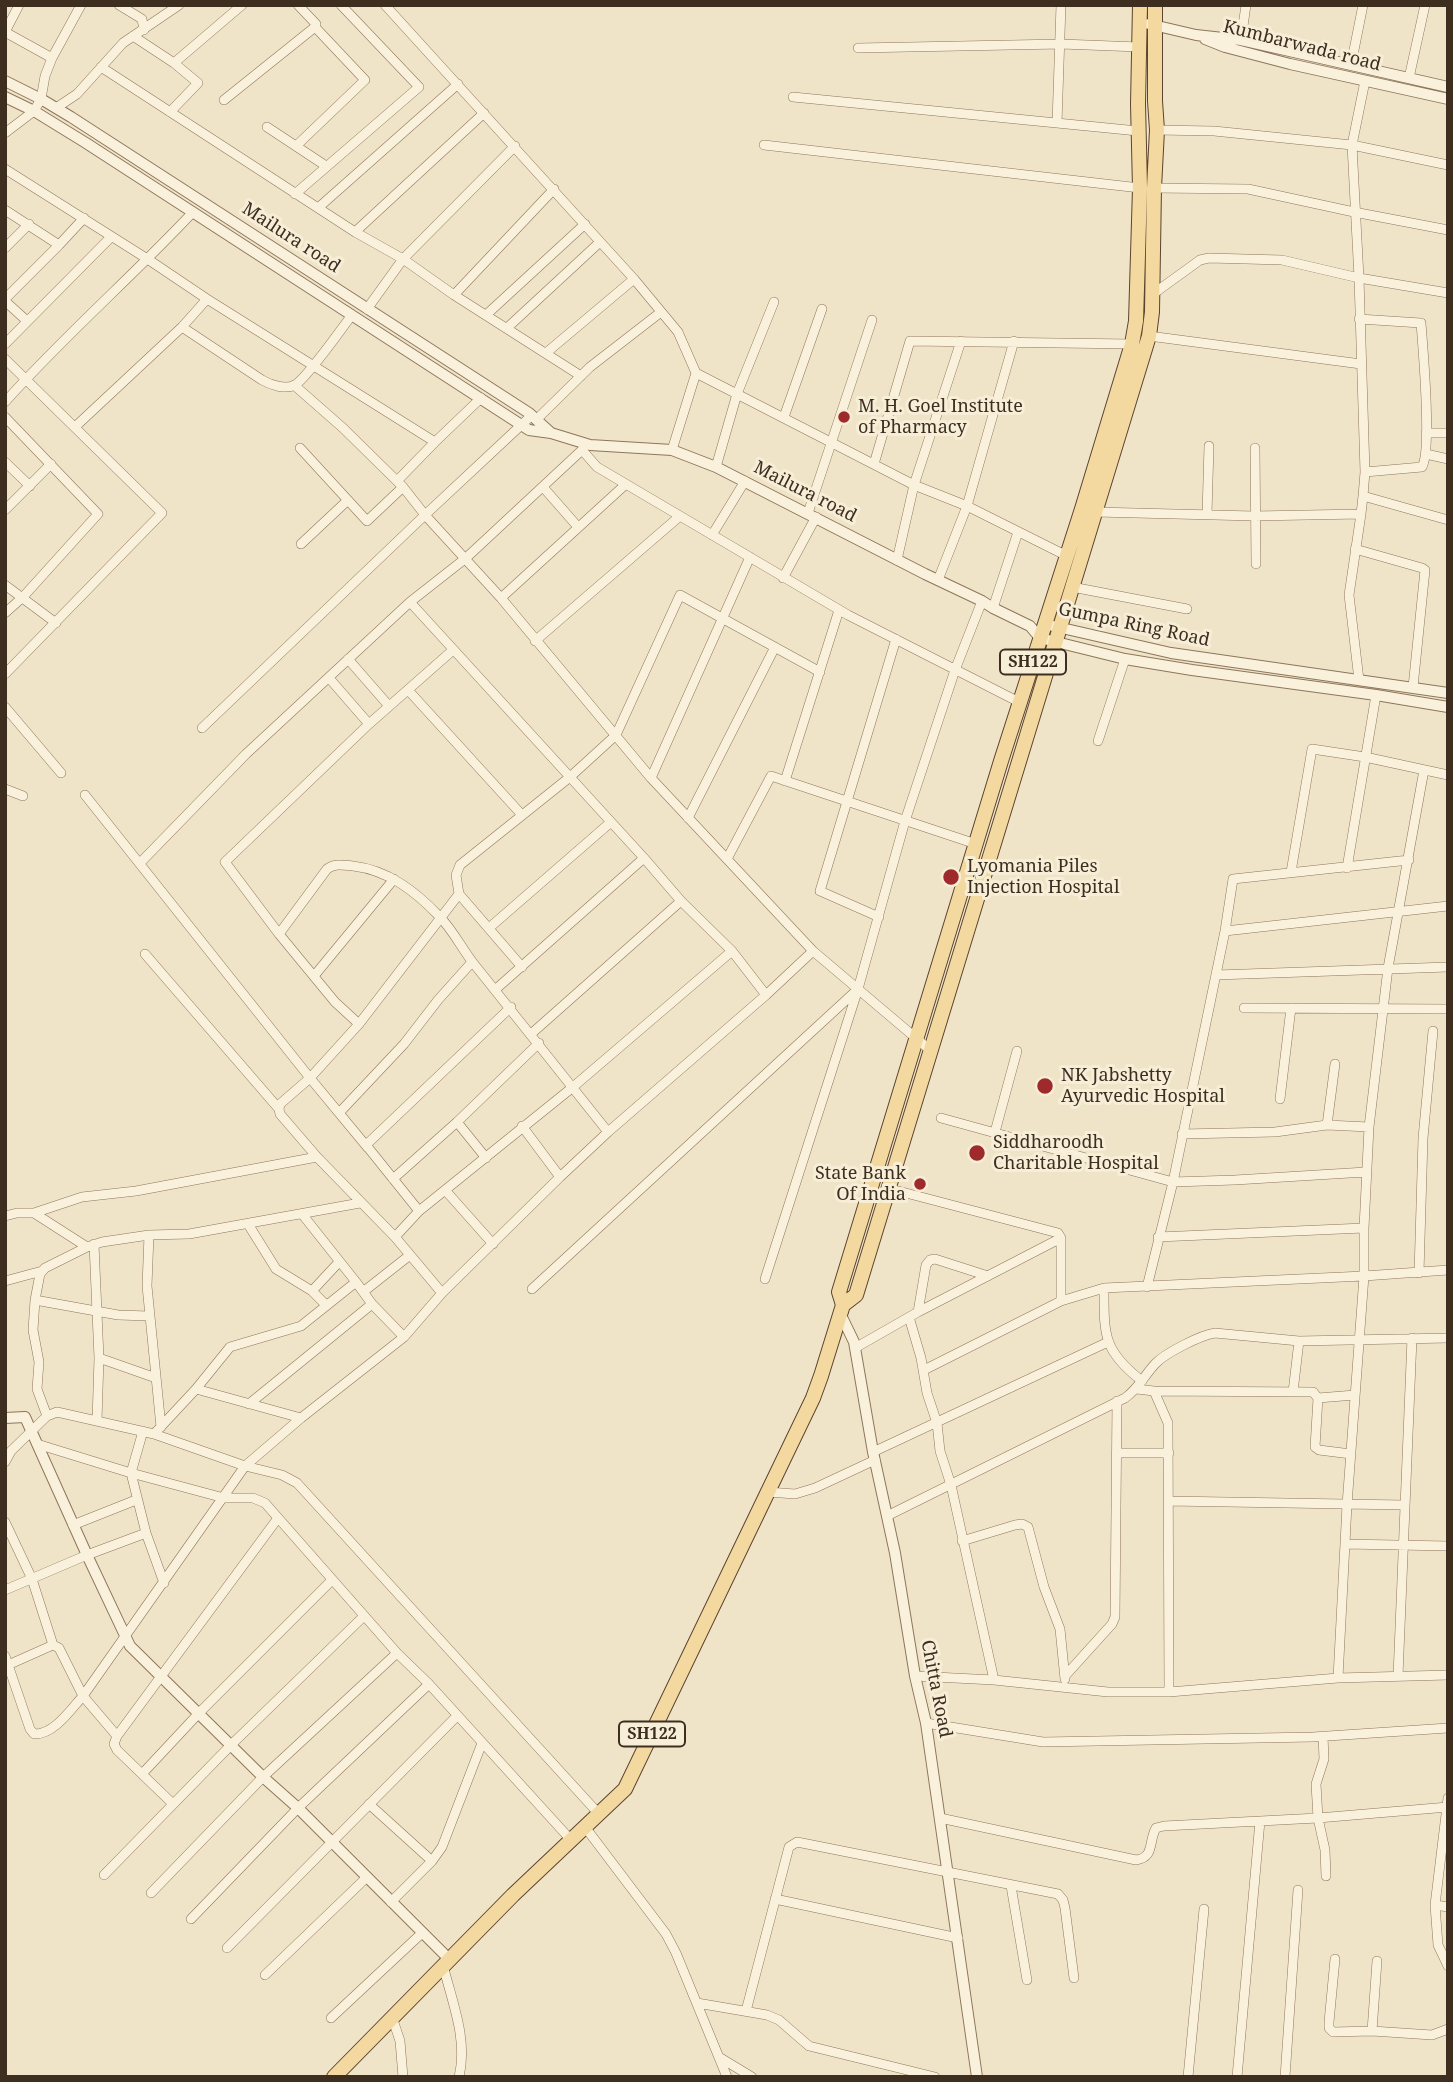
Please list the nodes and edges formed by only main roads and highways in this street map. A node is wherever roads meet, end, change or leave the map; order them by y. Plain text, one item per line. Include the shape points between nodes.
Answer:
1 (1140, 5) edge
2 (1155, 5) edge
3 (1147, 188) junction
4 (1046, 631) junction
5 (841, 1309) junction
6 (334, 2077) edge

1 - 3 main road, SH122 via 1138,131
2 - 3 main road via 1157,131
3 - 4 main road, SH122 via 1132,344
3 - 4 main road via 1153,294 1149,336 1072,587
4 - 5 main road, SH122 via 1019,702 839,1292
4 - 5 main road via 930,1050 856,1295
5 - 6 main road, SH122 via 821,1377 625,1789

